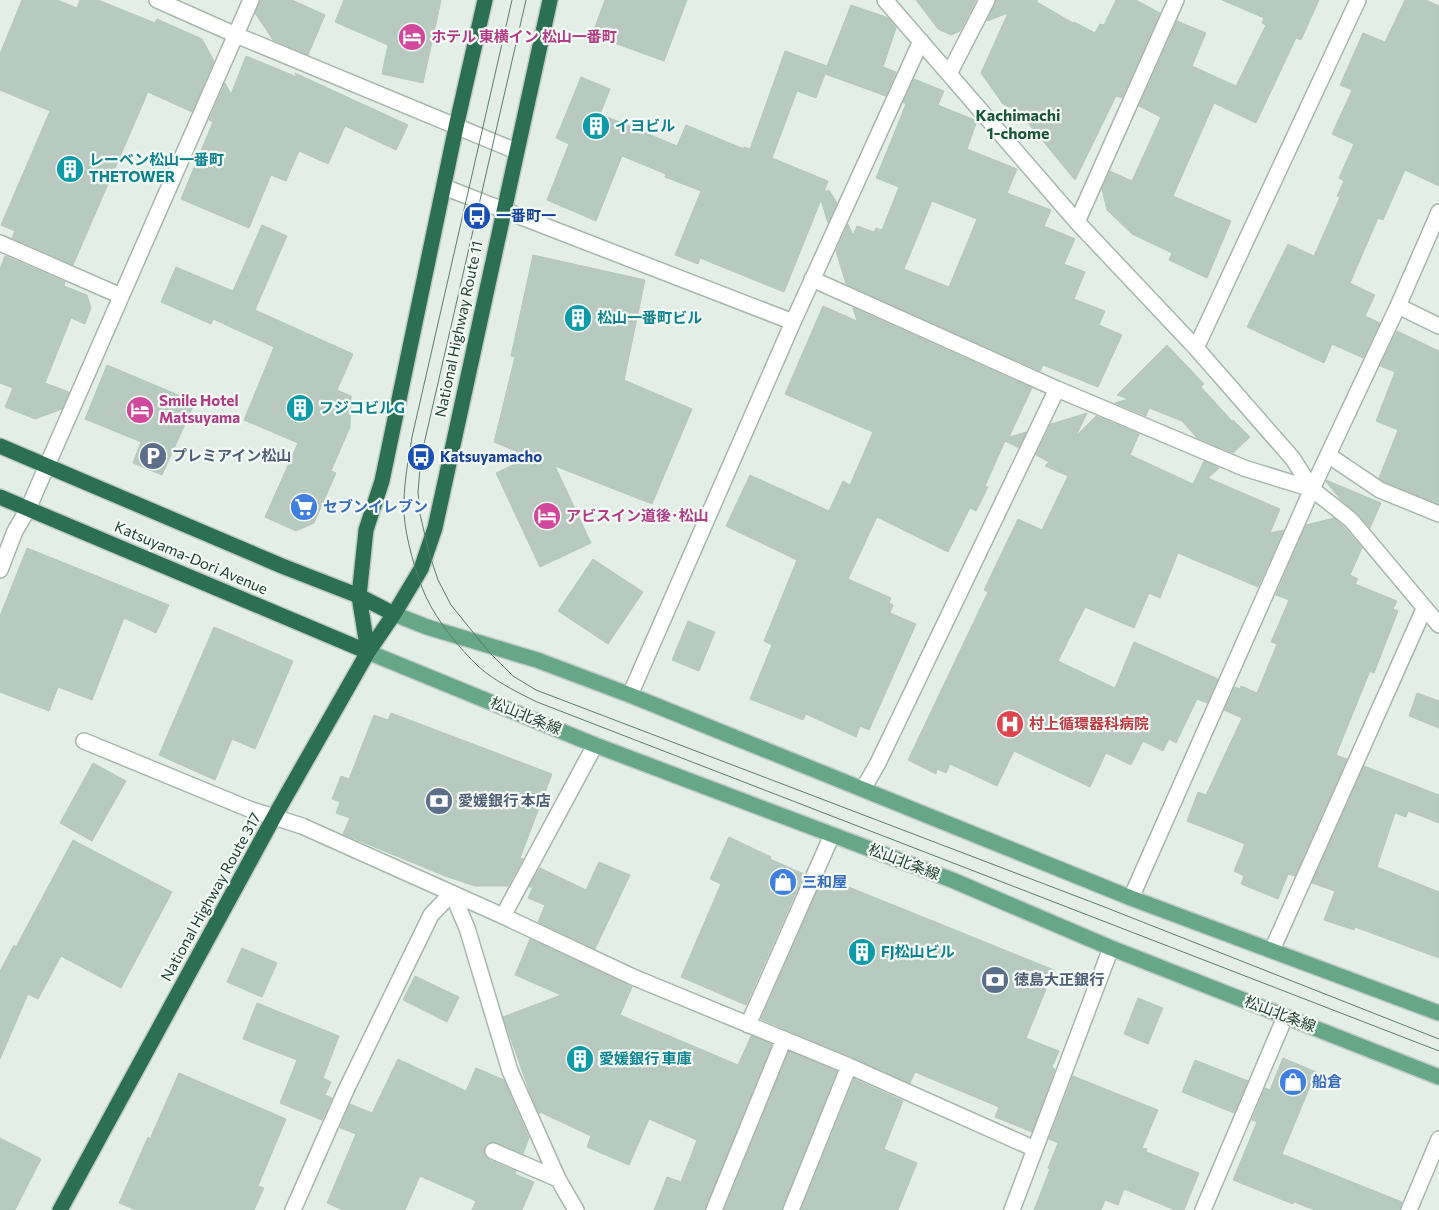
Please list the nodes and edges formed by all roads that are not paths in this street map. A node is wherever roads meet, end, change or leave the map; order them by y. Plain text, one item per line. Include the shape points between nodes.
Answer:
1 (157, 0) edge
2 (251, 0) edge
3 (485, 0) edge
4 (550, 0) edge
5 (885, 0) edge
6 (987, 0) edge
7 (1176, 0) edge
8 (1358, 0) edge
9 (236, 35) junction
10 (921, 41) junction
11 (949, 74) junction
12 (456, 127) junction
13 (516, 151) junction
14 (444, 188) junction
15 (503, 210) junction
16 (1439, 212) edge
17 (1077, 222) junction
18 (0, 243) edge
19 (812, 280) junction
20 (121, 296) junction
21 (1398, 306) junction
22 (793, 322) junction
23 (1439, 326) edge
24 (1196, 348) junction
25 (1057, 389) junction
26 (0, 446) edge
27 (1328, 456) junction
28 (46, 466) junction
29 (1312, 489) junction
30 (0, 497) edge
31 (28, 509) junction
32 (1439, 514) edge
33 (0, 570) edge
34 (359, 596) junction
35 (1424, 609) junction
36 (394, 614) junction
37 (1439, 625) edge
38 (368, 652) junction
39 (630, 695) junction
40 (84, 740) dead end
41 (595, 745) junction
42 (863, 789) junction
43 (274, 817) junction
44 (832, 835) junction
45 (452, 893) junction
46 (1131, 898) junction
47 (503, 916) junction
48 (1111, 948) junction
49 (1272, 950) junction
50 (1439, 1013) edge
51 (1285, 1017) junction
52 (748, 1025) junction
53 (784, 1039) junction
54 (849, 1066) junction
55 (1439, 1077) edge
56 (1439, 1139) edge
57 (1035, 1149) junction
58 (493, 1152) dead end
59 (558, 1179) junction
60 (60, 1210) edge
61 (293, 1210) edge
62 (576, 1210) edge
63 (714, 1210) edge
64 (791, 1210) edge
65 (1012, 1210) edge
66 (1203, 1210) edge
67 (1409, 1210) edge

1 - 9 street
2 - 9 street
3 - 12 highway
4 - 13 highway, National Highway Route 11
5 - 10 street
6 - 11 street
7 - 17 street
8 - 24 street
9 - 12 street
9 - 20 street
10 - 11 street
10 - 19 street
11 - 17 street
12 - 13 street
12 - 14 highway
13 - 15 highway, National Highway Route 11
14 - 15 street
14 - 34 highway via 382,481 366,530
15 - 22 street
15 - 36 highway, National Highway Route 11 via 434,528 421,569
16 - 21 street
17 - 24 street
18 - 20 street
19 - 22 street
19 - 25 street
20 - 28 street
21 - 23 street
21 - 27 street
22 - 39 street
24 - 29 street via 1293,459
25 - 29 street via 1244,468
25 - 42 street
26 - 28 highway, Katsuyama-Dori Avenue
27 - 29 street
27 - 32 street via 1380,490
28 - 31 street
28 - 34 highway, Katsuyama-Dori Avenue
29 - 35 street via 1350,520
29 - 46 street
30 - 31 highway, Katsuyama-Dori Avenue
31 - 33 street via 15,531
31 - 38 highway, Katsuyama-Dori Avenue
34 - 36 highway, Katsuyama-Dori Avenue
34 - 38 highway
35 - 37 street
35 - 49 street
36 - 38 highway, National Highway Route 11
36 - 39 main road via 537,660
38 - 41 main road, 松山北条線
38 - 43 highway, National Highway Route 317
39 - 42 main road
40 - 43 street
41 - 44 main road, 松山北条線
41 - 47 street
42 - 46 main road
43 - 45 street via 302,826
43 - 60 highway, National Highway Route 317
44 - 48 main road, 松山北条線 via 952,880
44 - 52 street
45 - 47 street
45 - 59 street via 467,928 510,1071
45 - 61 street via 431,915 354,1072
46 - 49 main road
47 - 52 street
48 - 51 main road, 松山北条線
48 - 57 street
49 - 50 main road
51 - 55 main road, 松山北条線
51 - 66 street
52 - 53 street
53 - 54 street
53 - 63 street
54 - 57 street
54 - 64 street
56 - 67 street
57 - 65 street
58 - 59 street
59 - 62 street

